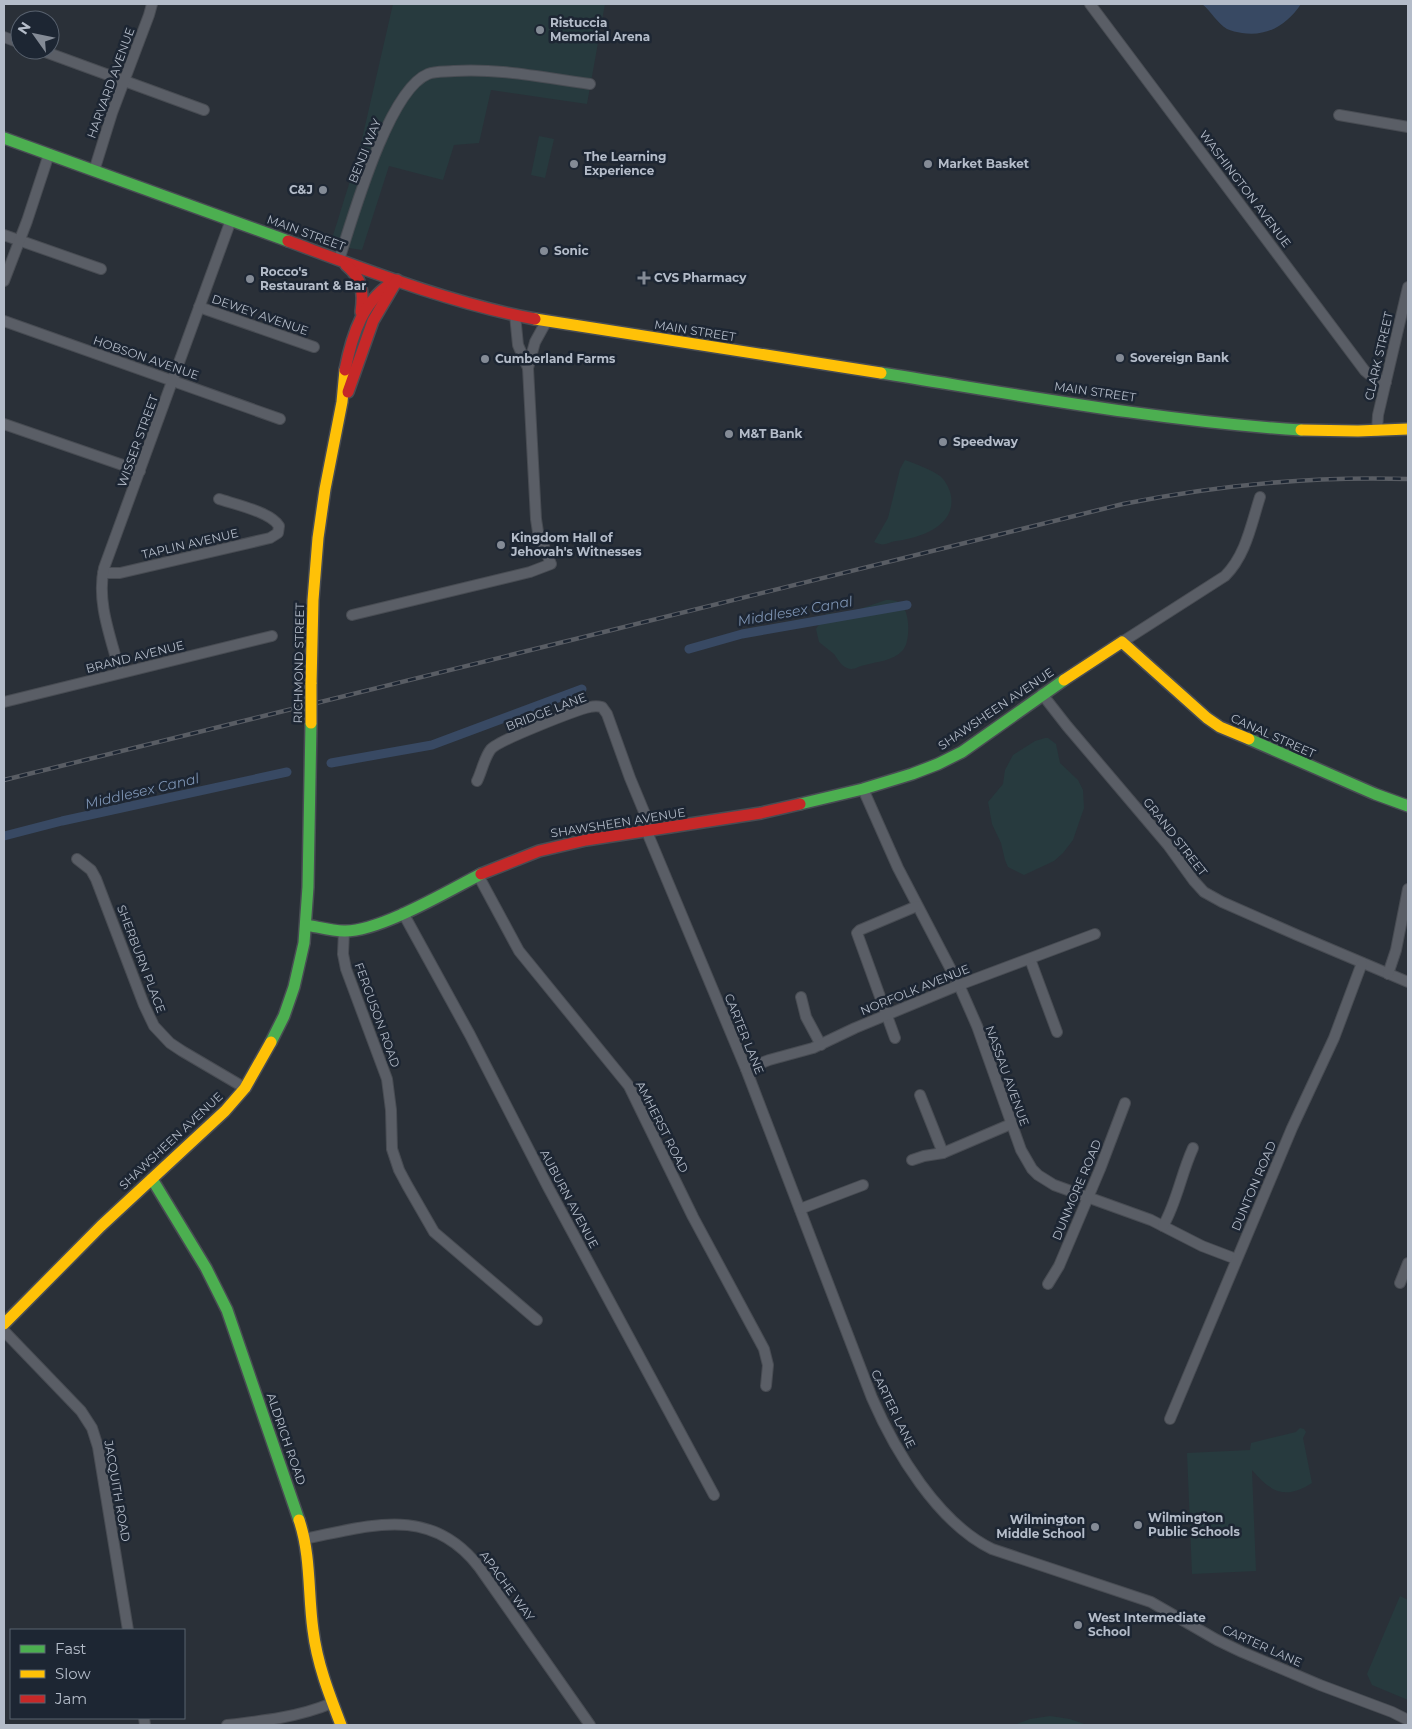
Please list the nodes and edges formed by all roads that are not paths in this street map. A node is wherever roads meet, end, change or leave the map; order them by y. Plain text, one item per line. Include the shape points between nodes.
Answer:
1 (152, 4) edge
2 (1090, 4) edge
3 (60, 57) edge
4 (124, 80) junction
5 (590, 84) dead end
6 (204, 110) dead end
7 (1339, 115) dead end
8 (1408, 126) edge
9 (4, 138) edge
10 (49, 154) junction
11 (94, 171) junction
12 (231, 220) junction
13 (4, 235) edge
14 (20, 240) junction
15 (339, 260) junction
16 (101, 269) dead end
17 (396, 280) junction
18 (4, 281) edge
19 (1408, 288) edge
20 (199, 308) junction
21 (515, 315) junction
22 (4, 321) edge
23 (359, 322) junction
24 (546, 322) junction
25 (314, 347) dead end
26 (528, 368) junction
27 (173, 380) junction
28 (1386, 382) junction
29 (342, 404) junction
30 (280, 419) dead end
31 (4, 424) edge
32 (1408, 429) edge
33 (1377, 431) junction
34 (140, 470) junction
35 (1260, 498) dead end
36 (219, 499) dead end
37 (103, 573) junction
38 (352, 615) dead end
39 (272, 636) dead end
40 (1122, 642) junction
41 (120, 673) junction
42 (1042, 694) junction
43 (4, 702) edge
44 (477, 781) dead end
45 (863, 789) junction
46 (1408, 806) edge
47 (650, 832) junction
48 (77, 859) dead end
49 (478, 875) junction
50 (1408, 889) edge
51 (1407, 905) edge
52 (917, 906) junction
53 (403, 914) junction
54 (306, 925) junction
55 (344, 931) junction
56 (1095, 934) dead end
57 (1030, 959) junction
58 (1362, 963) junction
59 (1388, 974) junction
60 (1408, 982) edge
61 (959, 985) junction
62 (801, 997) dead end
63 (886, 1015) junction
64 (1058, 1032) dead end
65 (895, 1038) dead end
66 (821, 1045) junction
67 (746, 1069) junction
68 (245, 1088) junction
69 (920, 1095) dead end
70 (1125, 1103) dead end
71 (1011, 1124) junction
72 (1193, 1148) dead end
73 (942, 1153) junction
74 (912, 1160) dead end
75 (152, 1179) junction
76 (863, 1185) dead end
77 (1087, 1198) junction
78 (800, 1209) junction
79 (1163, 1226) junction
80 (1236, 1259) junction
81 (1408, 1263) edge
82 (1400, 1283) dead end
83 (1048, 1284) dead end
84 (537, 1320) dead end
85 (4, 1324) edge
86 (4, 1331) edge
87 (766, 1386) dead end
88 (1170, 1419) dead end
89 (714, 1495) dead end
90 (304, 1539) junction
91 (128, 1629) edge
92 (332, 1703) junction
93 (1408, 1720) edge
94 (227, 1725) edge
95 (341, 1725) edge
96 (590, 1725) edge

1 - 4 street, HARVARD AVENUE
2 - 28 street, WASHINGTON AVENUE via 1365,371
3 - 4 street
4 - 6 street
4 - 11 street, HARVARD AVENUE
5 - 15 street, BENJI WAY via 484,70 426,75 406,95 386,129
7 - 8 street
9 - 10 main road, MAIN STREET
10 - 11 main road, MAIN STREET
10 - 14 street
11 - 12 main road, MAIN STREET
12 - 15 main road, MAIN STREET
12 - 20 street, WISSER STREET
13 - 14 street
14 - 16 street
14 - 18 street
15 - 17 main road, MAIN STREET
15 - 23 main road via 356,274 363,287
17 - 21 main road, MAIN STREET
17 - 23 main road, RICHMOND STREET via 378,291
17 - 29 main road, RICHMOND STREET via 373,321
19 - 28 street, CLARK STREET
20 - 25 street, DEWEY AVENUE
20 - 27 street, WISSER STREET
21 - 24 main road, MAIN STREET
21 - 26 street via 518,345
22 - 27 street, HOBSON AVENUE
23 - 29 main road, RICHMOND STREET via 344,376
24 - 26 street via 535,342
24 - 33 main road, MAIN STREET via 1157,416 1284,429
26 - 38 street via 536,519 551,564 530,572
27 - 30 street, HOBSON AVENUE
27 - 34 street, WISSER STREET
28 - 33 street, CLARK STREET
29 - 54 main road, RICHMOND STREET, bridge via 328,465 314,581
31 - 34 street
32 - 33 main road, MAIN STREET
34 - 37 street, WISSER STREET
35 - 40 street, SHAWSHEEN AVENUE via 1242,553 1232,569 1217,582
36 - 37 street, TAPLIN AVENUE via 268,516 278,524 279,530 273,537 261,540 120,573
37 - 41 street, WISSER STREET via 102,599
39 - 41 street, BRAND AVENUE
40 - 42 main road, SHAWSHEEN AVENUE
40 - 46 main road, CANAL STREET via 1220,727
41 - 43 street, BRAND AVENUE
42 - 45 main road, SHAWSHEEN AVENUE via 951,758
42 - 58 street, GRAND STREET via 1204,892
44 - 47 street, BRIDGE LANE via 488,754 495,746 576,711 602,707
45 - 47 main road, SHAWSHEEN AVENUE via 761,813
45 - 52 street, NASSAU AVENUE
47 - 49 main road, SHAWSHEEN AVENUE via 555,847
47 - 67 street, CARTER LANE
48 - 68 street, SHERBURN PLACE via 91,870 96,879 154,1026 176,1047
49 - 53 main road, SHAWSHEEN AVENUE
49 - 87 street, AMHERST ROAD via 519,951 629,1086 693,1217 764,1349 768,1365
50 - 51 street
51 - 59 street
52 - 61 street, NASSAU AVENUE
52 - 63 street via 857,934
53 - 55 main road, SHAWSHEEN AVENUE via 367,928
53 - 89 street, AUBURN AVENUE via 475,1043 548,1187
54 - 55 main road, SHAWSHEEN AVENUE
54 - 68 main road, SHAWSHEEN AVENUE via 298,973 284,1016
55 - 84 street, FERGUSON ROAD via 346,969 387,1079 392,1149 399,1170 434,1232
56 - 57 street, NORFOLK AVENUE
57 - 61 street, NORFOLK AVENUE
57 - 64 street
58 - 59 street, GRAND STREET
58 - 80 street, DUNTON ROAD via 1329,1049
59 - 60 street, GRAND STREET
61 - 63 street, NORFOLK AVENUE
61 - 71 street, NASSAU AVENUE
62 - 66 street via 806,1017
63 - 65 street
63 - 66 street, NORFOLK AVENUE
66 - 67 street, NORFOLK AVENUE
67 - 78 street, CARTER LANE
68 - 75 main road, SHAWSHEEN AVENUE via 214,1123
69 - 73 street
70 - 77 street, DUNMORE ROAD
71 - 73 street
71 - 77 street, NASSAU AVENUE via 1026,1160 1038,1175
72 - 79 street
73 - 74 street
75 - 85 main road, SHAWSHEEN AVENUE
75 - 90 main road, ALDRICH ROAD via 206,1268 227,1310
76 - 78 street
77 - 79 street, NASSAU AVENUE
77 - 83 street, DUNMORE ROAD
78 - 93 street, CARTER LANE via 858,1366 886,1428 902,1458 925,1489 961,1529 997,1552 1150,1602 1242,1652
79 - 80 street, NASSAU AVENUE
80 - 88 street, DUNTON ROAD
81 - 82 street
86 - 91 street, JACQUITH ROAD via 77,1406 92,1428 98,1447
90 - 92 main road, ALDRICH ROAD via 313,1636
90 - 96 street, APACHE WAY via 395,1523 424,1528 452,1541 479,1566
92 - 94 street via 297,1714
92 - 95 main road, ALDRICH ROAD

